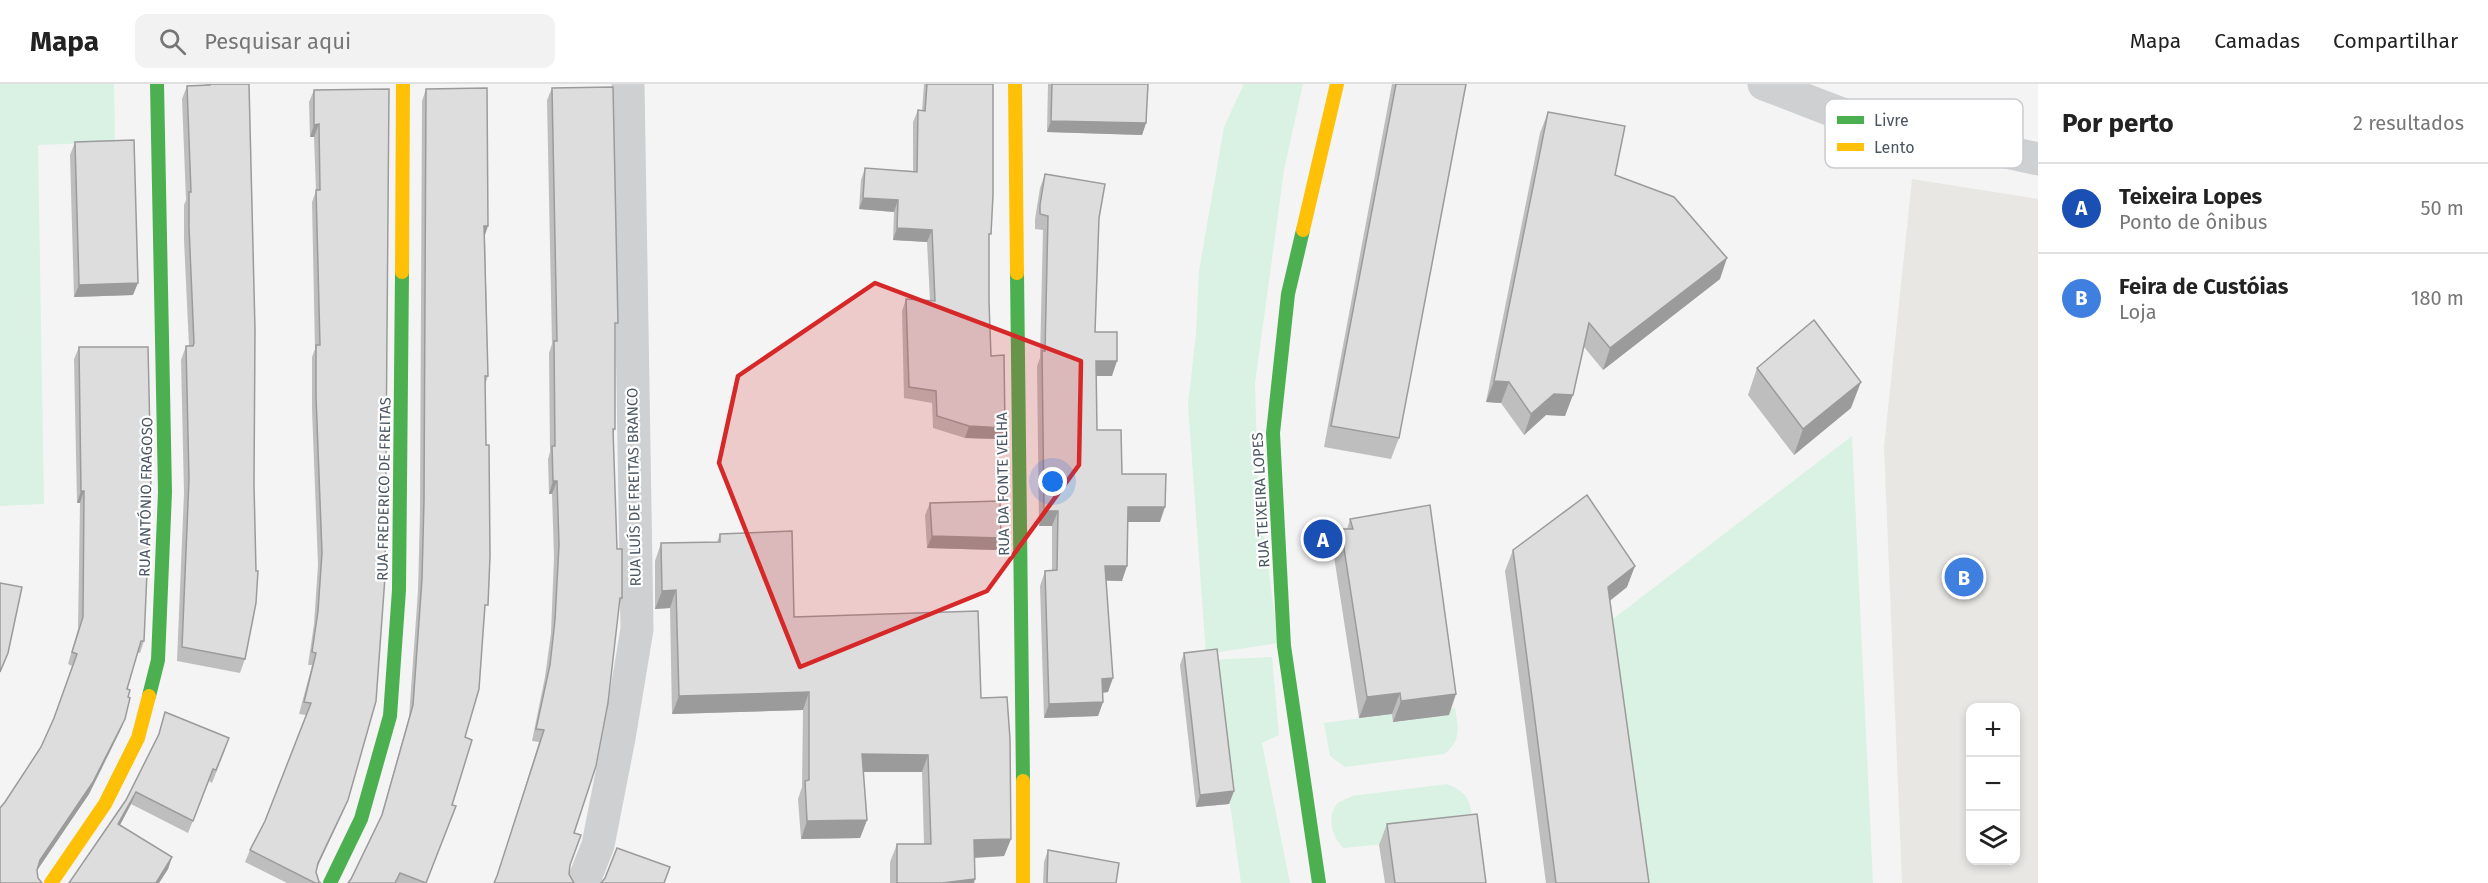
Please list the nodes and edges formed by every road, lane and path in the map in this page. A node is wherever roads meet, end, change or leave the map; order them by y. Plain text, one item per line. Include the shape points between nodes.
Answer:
1 (157, 84) edge
2 (403, 84) edge
3 (628, 84) edge
4 (1015, 84) edge
5 (1337, 84) edge
6 (1764, 84) edge
7 (1825, 108) edge
8 (2023, 156) edge
9 (2038, 159) edge
10 (51, 883) edge
11 (330, 883) edge
12 (583, 883) edge
13 (1023, 883) edge
14 (1319, 883) edge

1 - 10 street, RUA ANTÓNIO FRAGOSO via 165,492 158,660 138,738 105,804
2 - 11 street, RUA FREDERICO DE FREITAS via 401,523 390,716 361,819
3 - 12 street, RUA LUÍS DE FREITAS BRANCO via 637,629 598,845
4 - 13 street, RUA DA FONTE VELHA
5 - 14 street, RUA TEIXEIRA LOPES via 1288,294 1273,433 1284,646
6 - 7 street
8 - 9 street

